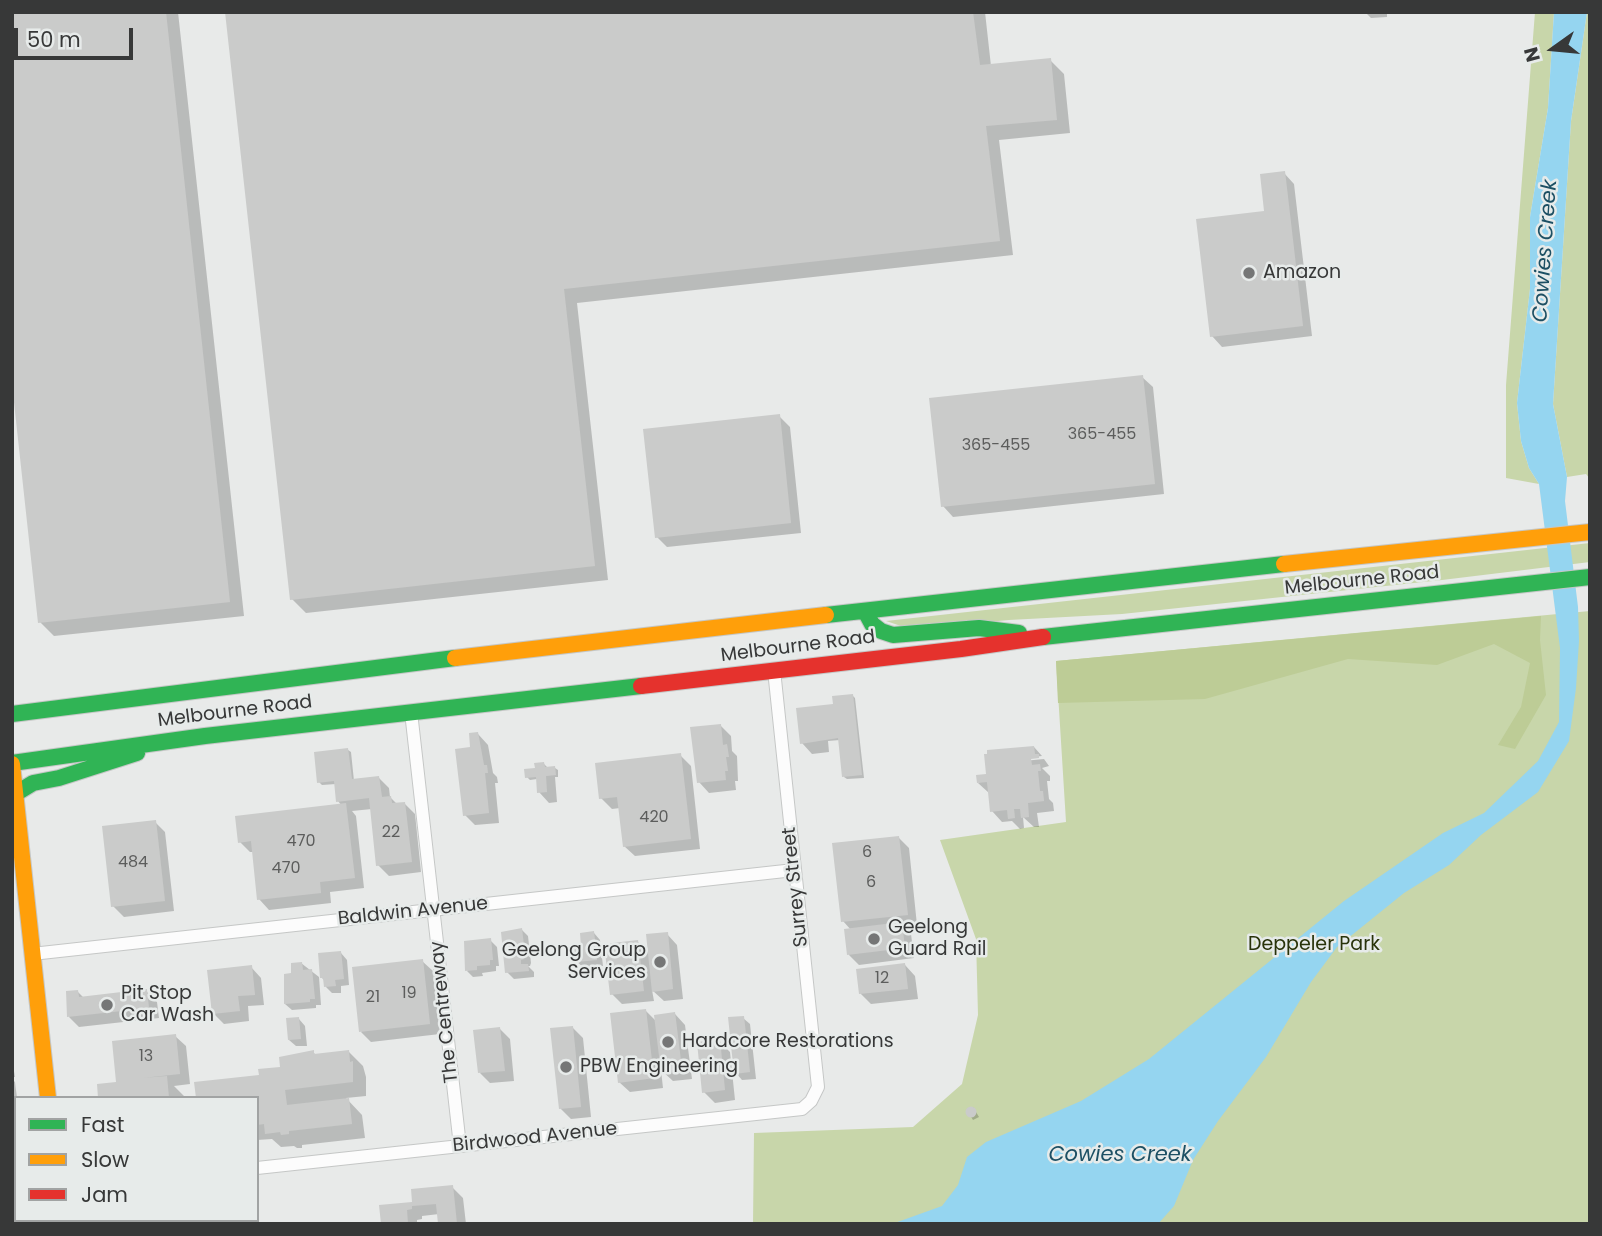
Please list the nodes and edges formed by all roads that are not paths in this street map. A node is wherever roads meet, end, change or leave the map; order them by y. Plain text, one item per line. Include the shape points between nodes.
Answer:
1 (1590, 531) edge
2 (1583, 578) edge
3 (865, 611) junction
4 (1043, 636) junction
5 (774, 670) junction
6 (411, 712) junction
7 (12, 714) edge
8 (180, 740) junction
9 (12, 763) edge
10 (15, 794) junction
11 (794, 870) junction
12 (434, 910) junction
13 (32, 954) junction
14 (48, 1096) edge
15 (811, 1101) joint
16 (460, 1146) junction
17 (259, 1168) edge

1 - 3 main road, Melbourne Road
2 - 4 main road, Melbourne Road
3 - 4 main road via 872,624 893,635 979,628
3 - 7 main road, Melbourne Road via 517,649
4 - 5 main road, Melbourne Road
5 - 6 main road, Melbourne Road
5 - 11 street, Surrey Street
6 - 8 main road, Melbourne Road
6 - 12 street, The Centreway
8 - 9 main road, Melbourne Road
8 - 10 main road via 33,783
9 - 10 main road
10 - 13 main road
11 - 12 street, Baldwin Avenue
11 - 15 street, Surrey Street via 818,1087
12 - 13 street, Baldwin Avenue
12 - 16 street, The Centreway
13 - 14 main road
15 - 16 street, Birdwood Avenue via 802,1109
16 - 17 street, Birdwood Avenue

